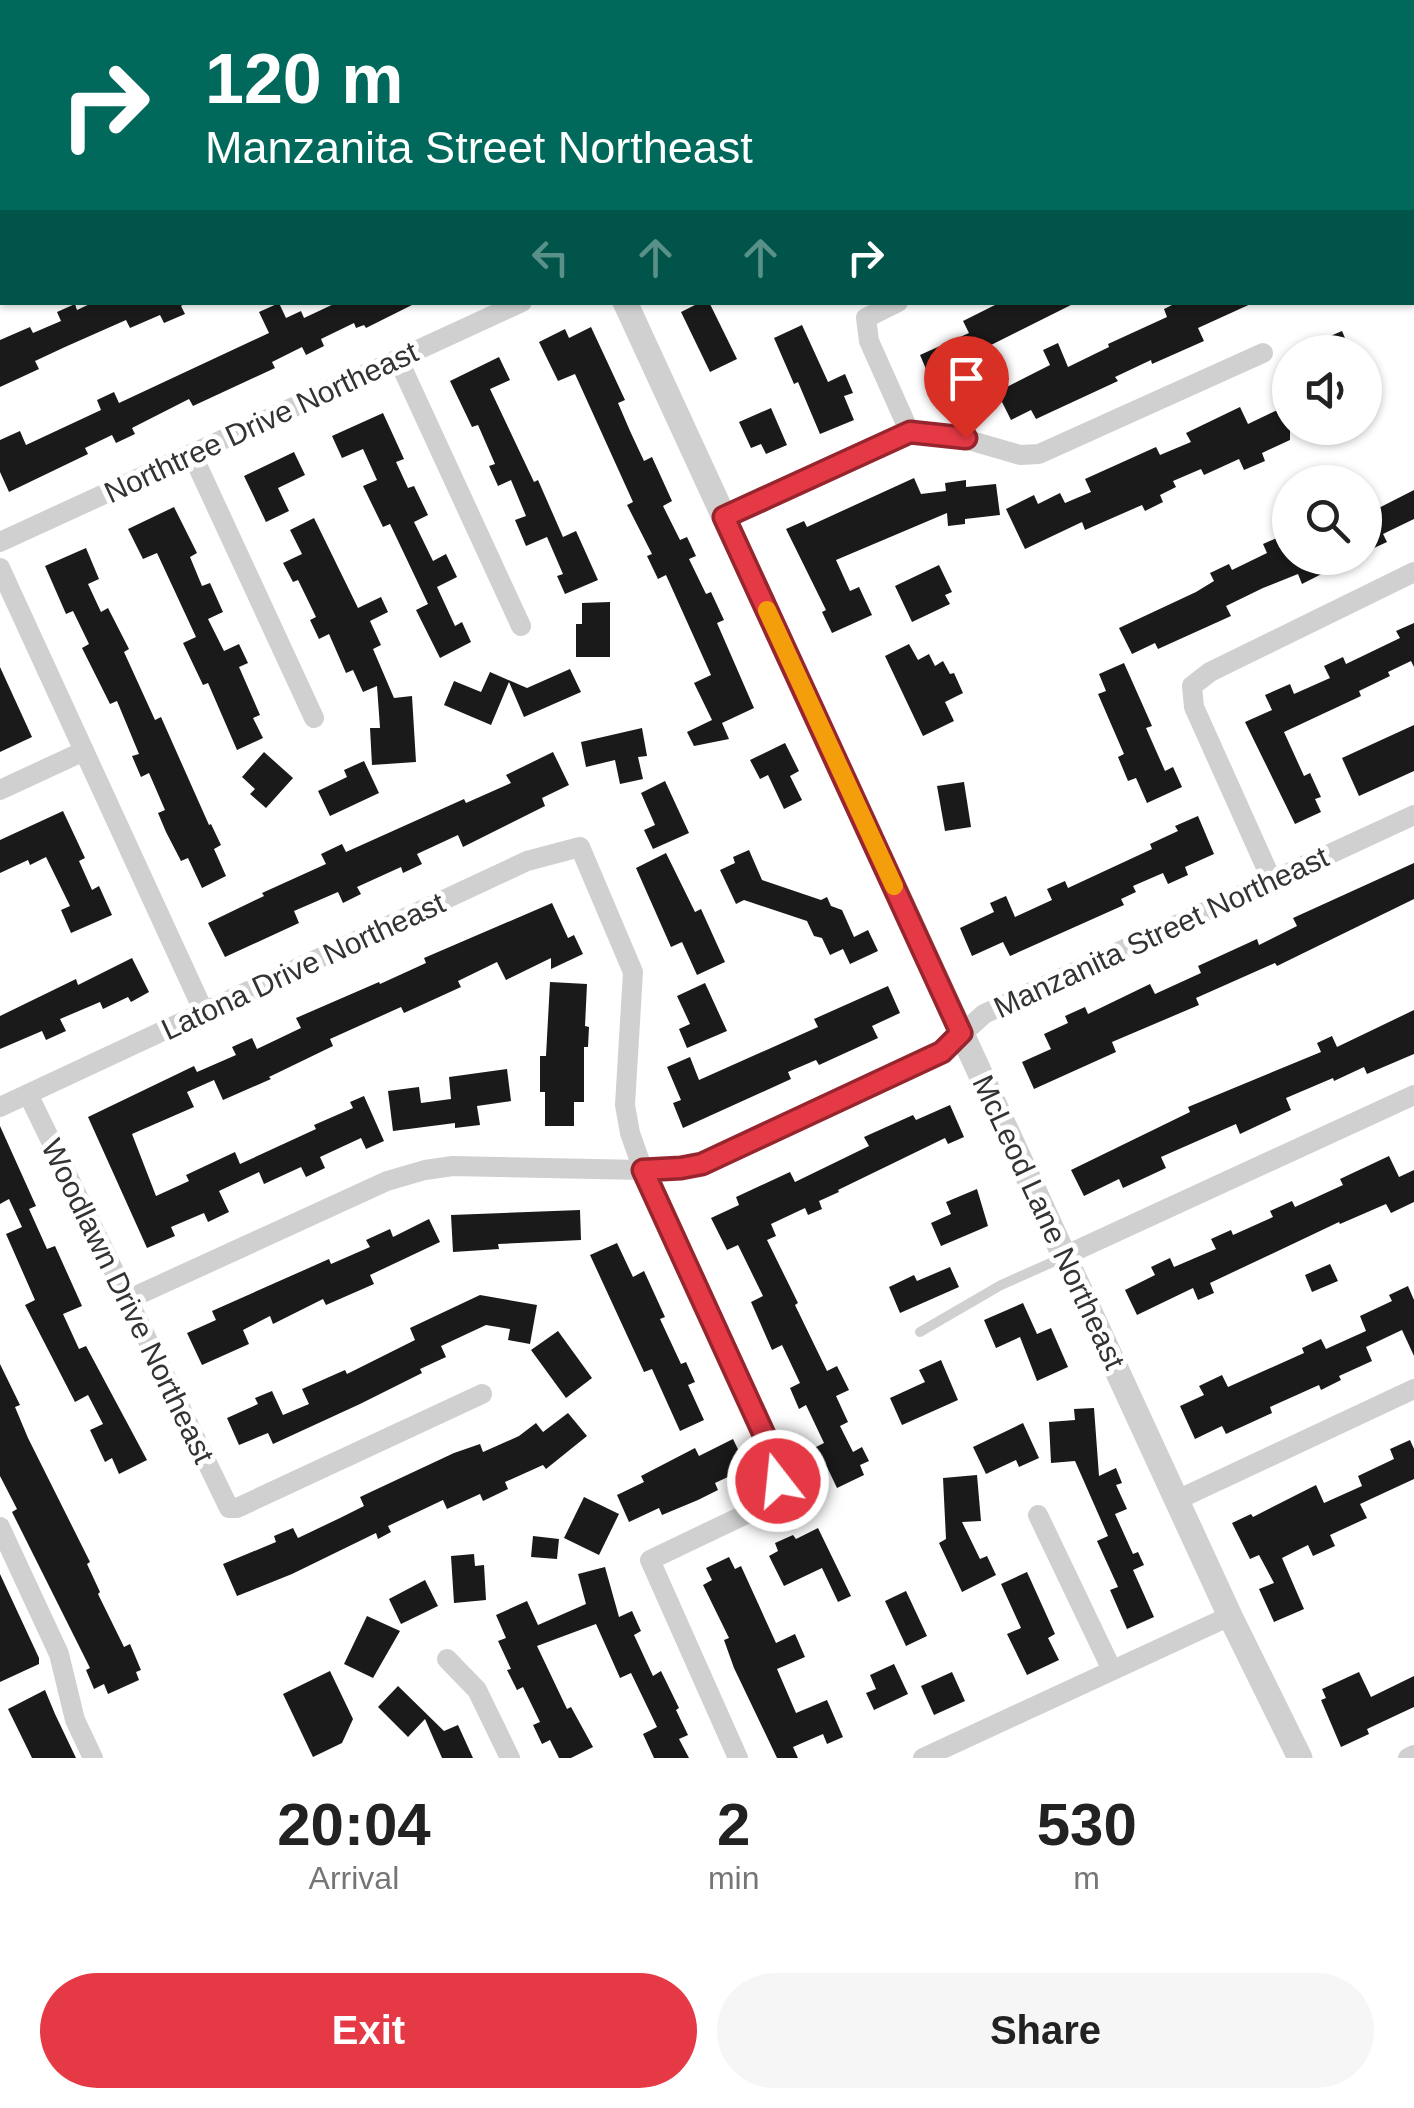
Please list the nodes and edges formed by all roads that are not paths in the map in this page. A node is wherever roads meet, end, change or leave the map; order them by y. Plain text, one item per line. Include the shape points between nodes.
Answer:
1 (515, 305) edge
2 (626, 305) edge
3 (892, 305) edge
4 (1263, 352) dead end
5 (398, 359) junction
6 (910, 432) junction
7 (192, 454) junction
8 (724, 517) junction
9 (0, 542) edge
10 (0, 568) edge
11 (1414, 572) edge
12 (521, 626) dead end
13 (314, 718) dead end
14 (84, 751) junction
15 (0, 790) edge
16 (1414, 815) edge
17 (1272, 881) junction
18 (204, 1012) junction
19 (961, 1033) junction
20 (28, 1094) junction
21 (1414, 1095) edge
22 (0, 1107) edge
23 (643, 1170) junction
24 (1064, 1256) junction
25 (127, 1300) junction
26 (920, 1332) dead end
27 (1414, 1388) edge
28 (482, 1394) dead end
29 (1177, 1500) junction
30 (1038, 1515) dead end
31 (0, 1527) edge
32 (1230, 1616) junction
33 (447, 1658) dead end
34 (1112, 1670) junction
35 (93, 1758) edge
36 (510, 1758) edge
37 (738, 1758) edge
38 (923, 1758) edge
39 (1300, 1758) edge

1 - 5 street, Northtree Drive Northeast
2 - 8 street, McLeod Lane Northeast
3 - 6 street via 866,318
4 - 6 street via 1039,454
5 - 7 street, Northtree Drive Northeast
5 - 12 street
6 - 8 street
7 - 9 street, Northtree Drive Northeast
7 - 13 street
8 - 19 street, McLeod Lane Northeast
10 - 14 street
11 - 17 street via 1192,686 1194,707
14 - 15 street
14 - 18 street
16 - 17 street, Manzanita Street Northeast
17 - 19 street, Manzanita Street Northeast via 984,1014
18 - 20 street, Latona Drive Northeast
18 - 23 street, Latona Drive Northeast via 527,861 580,846 633,972 626,1105
19 - 23 street, Manzanita Street Northeast via 942,1052 702,1164
19 - 24 street, McLeod Lane Northeast
20 - 22 street, Latona Drive Northeast
20 - 25 street, Woodlawn Drive Northeast
21 - 24 street
23 - 25 street, Manzanita Street Northeast via 425,1170
23 - 37 street via 778,1466 778,1481 761,1507 650,1560
24 - 26 lane
24 - 29 street, McLeod Lane Northeast
25 - 28 street, Woodlawn Drive Northeast via 229,1508
27 - 29 street
29 - 32 street, McLeod Lane Northeast
30 - 34 street
31 - 35 street via 59,1654 75,1720
32 - 34 street
32 - 39 street, McLeod Lane Northeast
33 - 36 street via 477,1690
34 - 38 street

